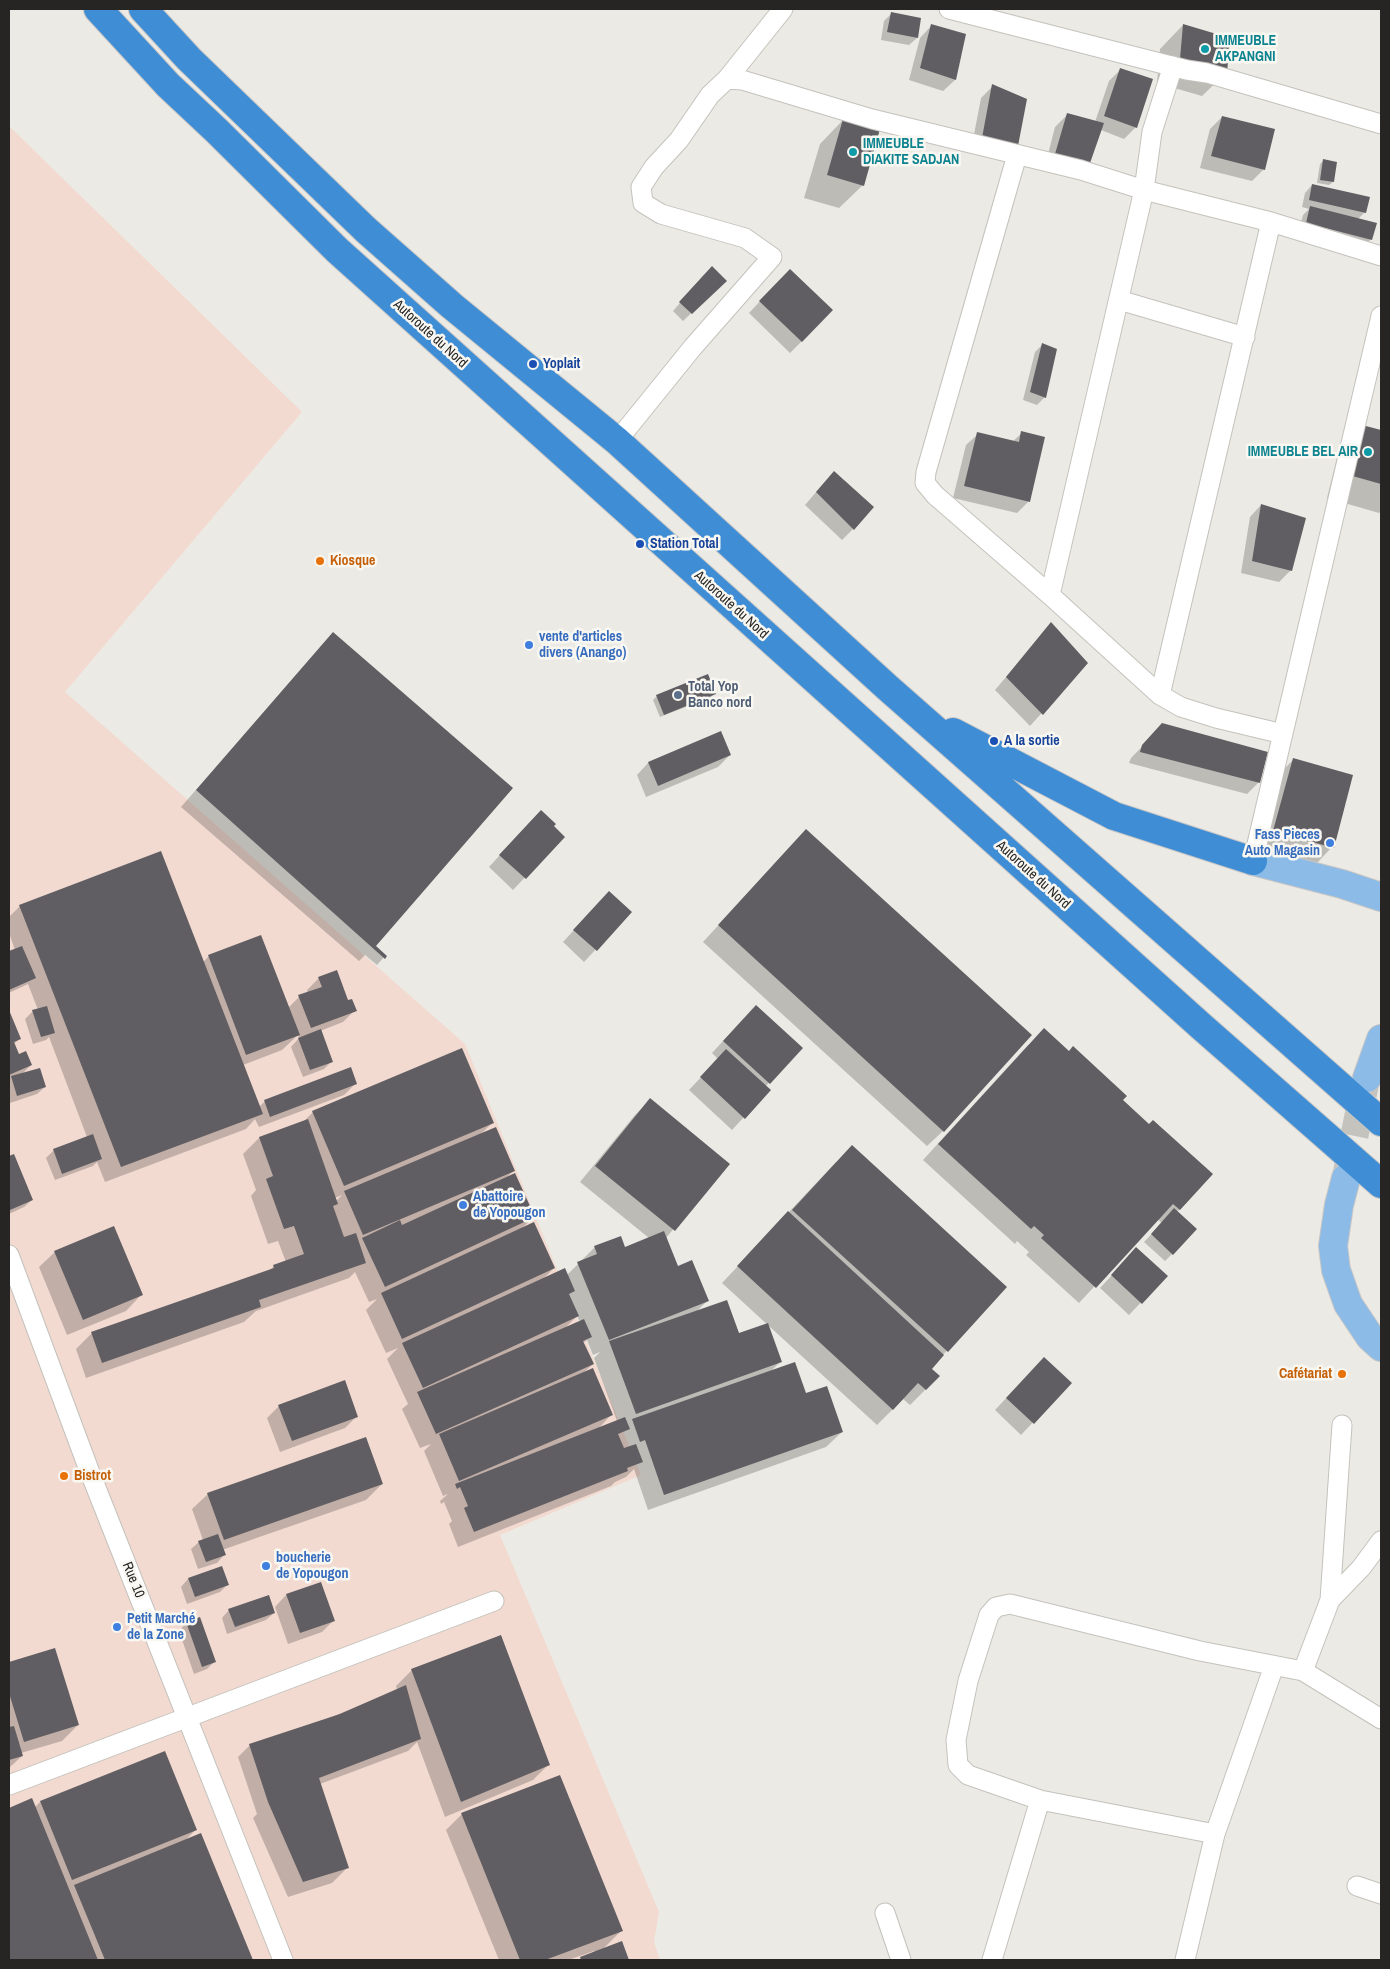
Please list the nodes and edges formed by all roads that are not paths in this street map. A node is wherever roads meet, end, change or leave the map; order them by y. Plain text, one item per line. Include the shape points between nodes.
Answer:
1 (98, 9) edge
2 (143, 9) edge
3 (783, 9) edge
4 (949, 9) edge
5 (1173, 66) junction
6 (727, 79) junction
7 (1381, 124) edge
8 (1017, 155) junction
9 (1144, 190) junction
10 (1271, 222) junction
11 (1381, 256) edge
12 (1120, 300) junction
13 (1381, 316) edge
14 (1245, 337) junction
15 (617, 441) junction
16 (1050, 595) junction
17 (888, 688) junction
18 (1160, 695) junction
19 (1283, 734) junction
20 (1253, 861) junction
21 (1381, 897) edge
22 (1381, 1039) edge
23 (1367, 1078) tunnel mouth
24 (1381, 1122) edge
25 (1346, 1178) tunnel mouth
26 (1381, 1184) edge
27 (9, 1255) edge
28 (1381, 1347) edge
29 (1342, 1425) dead end
30 (1381, 1540) edge
31 (1330, 1600) junction
32 (494, 1601) dead end
33 (1274, 1666) junction
34 (1303, 1671) junction
35 (188, 1717) junction
36 (1381, 1719) edge
37 (9, 1785) edge
38 (1040, 1800) junction
39 (1215, 1834) junction
40 (1357, 1886) dead end
41 (1381, 1894) edge
42 (885, 1912) dead end
43 (283, 1960) edge
44 (901, 1960) edge
45 (992, 1960) edge
46 (1185, 1960) edge

1 - 26 highway, Autoroute du Nord via 168,85 337,250
2 - 15 highway via 189,59 366,230 452,306
3 - 6 street
4 - 5 street
5 - 7 street
5 - 9 street via 1152,132
6 - 8 street via 742,80 872,119
6 - 15 street via 710,95 679,140 654,167 641,188 644,203 661,214 745,238 772,257
8 - 9 street via 1081,170
8 - 16 street via 925,478 927,487
9 - 10 street
9 - 12 street
10 - 11 street
10 - 14 street
12 - 14 street
12 - 16 street
13 - 19 street
14 - 18 street
15 - 17 highway
16 - 18 street
17 - 20 highway via 935,723 1114,816
17 - 24 highway
18 - 19 street via 1181,707
19 - 20 street
20 - 21 main road
22 - 23 main road
25 - 28 main road via 1333,1246 1336,1270 1348,1304 1370,1337
27 - 35 street, Rue 10 via 89,1470
29 - 31 street
30 - 31 street via 1361,1568
31 - 34 street
32 - 35 street
33 - 34 street
33 - 38 street via 1010,1604 996,1607 989,1615 968,1681 956,1740 958,1765 968,1775
33 - 39 street
34 - 36 street
35 - 37 street
35 - 43 street, Rue 10
38 - 39 street
38 - 45 street
39 - 46 street
40 - 41 street
42 - 44 street

